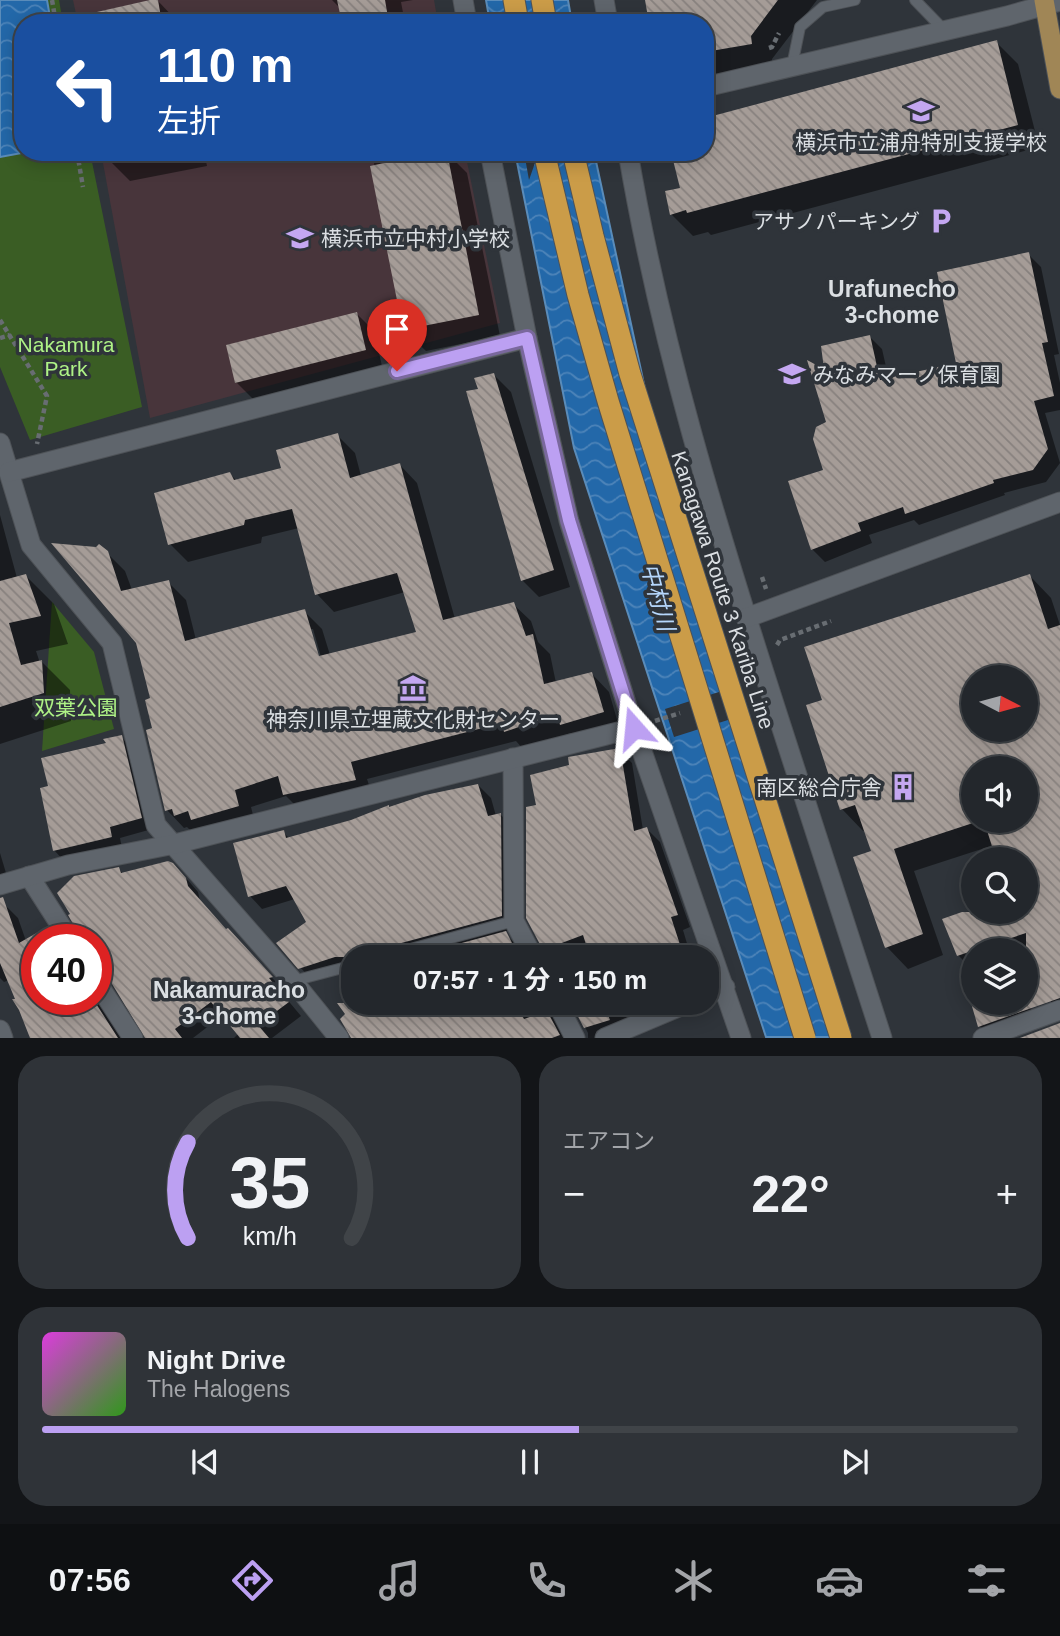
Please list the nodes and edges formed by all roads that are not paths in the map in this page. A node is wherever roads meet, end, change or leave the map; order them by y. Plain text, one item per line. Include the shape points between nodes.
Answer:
1 (855, 0) edge
2 (915, 0) edge
3 (1049, 2) edge
4 (944, 30) junction
5 (792, 66) junction
6 (714, 85) edge
7 (1060, 89) edge
8 (492, 161) edge
9 (546, 161) edge
10 (575, 161) edge
11 (630, 161) edge
12 (527, 338) junction
13 (0, 443) edge
14 (9, 472) junction
15 (1060, 502) edge
16 (746, 618) junction
17 (634, 728) junction
18 (513, 758) junction
19 (175, 844) junction
20 (29, 876) junction
21 (0, 885) edge
22 (514, 921) junction
23 (60, 924) edge
24 (425, 945) edge
25 (527, 945) edge
26 (702, 945) edge
27 (341, 968) edge
28 (293, 981) junction
29 (719, 997) edge
30 (112, 1006) edge
31 (1060, 1010) edge
32 (563, 1015) edge
33 (660, 1015) edge
34 (0, 1030) edge
35 (3, 1038) edge
36 (133, 1038) edge
37 (339, 1038) edge
38 (575, 1038) edge
39 (605, 1038) edge
40 (741, 1038) edge
41 (805, 1038) edge
42 (841, 1038) edge
43 (882, 1038) edge
44 (983, 1038) edge

1 - 5 lane via 823,7 800,27
2 - 4 lane
3 - 4 street
3 - 7 main road
4 - 5 street
5 - 6 street
8 - 12 street
9 - 41 highway, bridge via 608,401
10 - 42 highway, Kanagawa Route 3 Kariba Line, bridge via 629,374
11 - 16 street via 677,381
12 - 14 street
12 - 17 street via 569,520
13 - 14 street
14 - 19 street via 31,545 112,643 156,825
15 - 16 street
16 - 43 street
17 - 18 street
17 - 26 street
18 - 19 street
18 - 22 street
19 - 20 street
19 - 28 street
20 - 21 street
20 - 23 street
22 - 24 lane
22 - 25 street
27 - 28 lane
28 - 37 street
29 - 40 street
30 - 36 street
31 - 44 street
32 - 38 street
33 - 39 street
34 - 35 street

